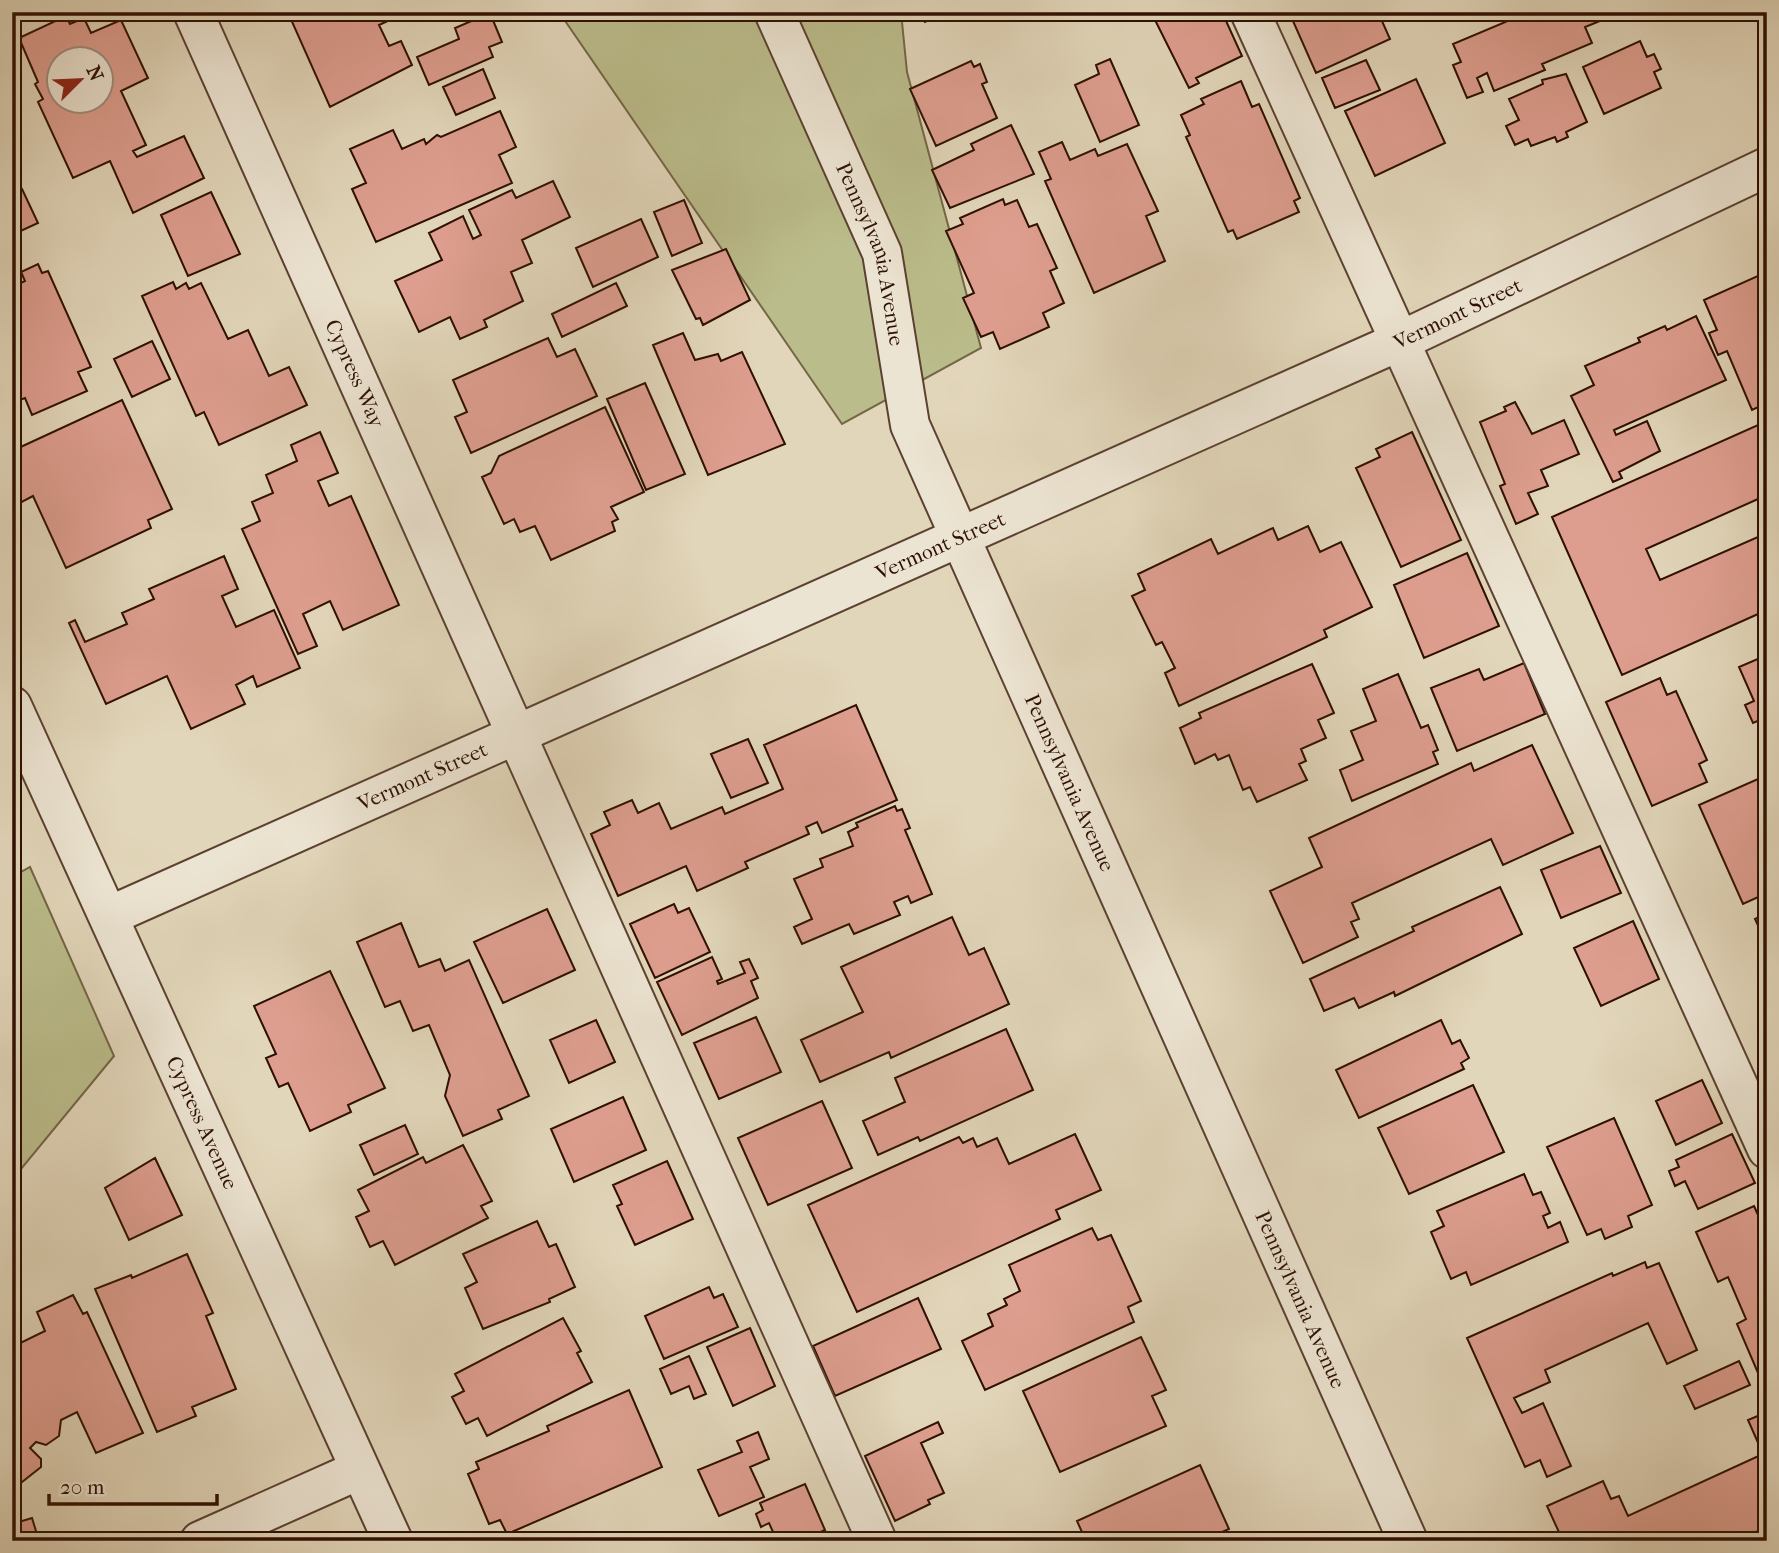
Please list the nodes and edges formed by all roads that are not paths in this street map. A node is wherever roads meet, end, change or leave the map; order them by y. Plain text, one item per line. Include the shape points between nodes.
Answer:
1 (193, 12) edge
2 (774, 12) edge
3 (1250, 12) edge
4 (1767, 167) edge
5 (1398, 342) junction
6 (958, 538) junction
7 (12, 706) edge
8 (515, 734) junction
9 (109, 916) junction
10 (1767, 1149) edge
11 (359, 1470) junction
12 (200, 1541) edge
13 (393, 1541) edge
14 (877, 1541) edge
15 (1408, 1541) edge

1 - 8 street, Cypress Way
2 - 6 street, Pennsylvania Avenue via 882,253 910,425
3 - 5 street
4 - 5 street, Vermont Street
5 - 6 street, Vermont Street
5 - 10 street
6 - 8 street, Vermont Street
6 - 15 street, Pennsylvania Avenue
7 - 9 street, Cypress Avenue
8 - 9 street, Vermont Street
8 - 14 street, Cypress Way
9 - 11 street, Cypress Avenue
11 - 12 street
11 - 13 street, Cypress Avenue

